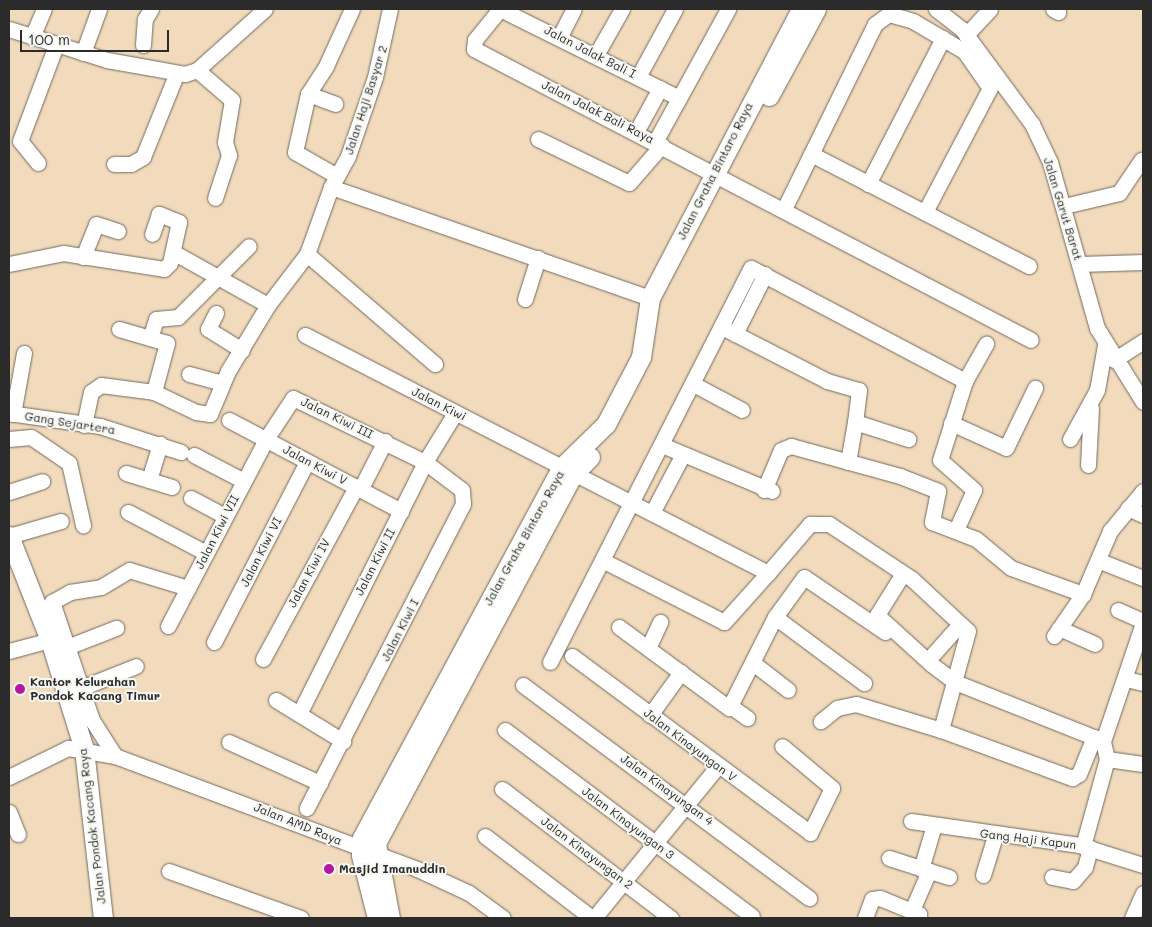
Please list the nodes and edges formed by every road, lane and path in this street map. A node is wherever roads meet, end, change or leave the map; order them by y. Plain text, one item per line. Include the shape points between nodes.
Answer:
1 (44, 9) edge
2 (98, 9) edge
3 (265, 9) edge
4 (352, 9) edge
5 (390, 9) edge
6 (500, 9) edge
7 (574, 9) edge
8 (622, 9) edge
9 (675, 9) edge
10 (728, 9) edge
11 (801, 9) edge
12 (816, 9) edge
13 (936, 9) edge
14 (990, 9) edge
15 (145, 12) edge
16 (9, 29) edge
17 (966, 35) junction
18 (560, 36) junction
19 (32, 37) junction
20 (943, 38) junction
21 (56, 45) junction
22 (143, 45) dead end
23 (83, 53) junction
24 (596, 55) junction
25 (197, 70) junction
26 (774, 73) junction
27 (176, 75) junction
28 (638, 77) junction
29 (660, 88) junction
30 (308, 94) junction
31 (679, 98) junction
32 (335, 104) dead end
33 (636, 132) junction
34 (538, 139) dead end
35 (658, 144) junction
36 (812, 154) junction
37 (1141, 160) dead end
38 (38, 163) dead end
39 (114, 164) dead end
40 (720, 174) junction
41 (334, 181) junction
42 (868, 184) junction
43 (215, 198) dead end
44 (1064, 206) junction
45 (784, 209) junction
46 (925, 212) junction
47 (118, 231) dead end
48 (152, 234) dead end
49 (249, 246) dead end
50 (173, 252) junction
51 (307, 254) junction
52 (83, 257) junction
53 (538, 258) junction
54 (1143, 262) edge
55 (9, 264) edge
56 (1080, 264) junction
57 (1029, 266) dead end
58 (217, 278) junction
59 (650, 298) junction
60 (525, 299) dead end
61 (268, 305) junction
62 (216, 313) dead end
63 (119, 329) dead end
64 (729, 331) junction
65 (305, 335) dead end
66 (150, 338) junction
67 (1031, 340) dead end
68 (1143, 341) edge
69 (986, 344) dead end
70 (1105, 345) junction
71 (242, 350) junction
72 (24, 353) dead end
73 (1114, 360) junction
74 (436, 364) dead end
75 (189, 374) dead end
76 (965, 381) junction
77 (223, 384) junction
78 (695, 385) junction
79 (1036, 388) dead end
80 (154, 392) junction
81 (1143, 402) edge
82 (1091, 404) junction
83 (742, 410) dead end
84 (11, 413) edge
85 (455, 413) junction
86 (229, 420) dead end
87 (856, 422) junction
88 (951, 423) junction
89 (84, 425) junction
90 (9, 439) edge
91 (266, 439) junction
92 (908, 439) dead end
93 (1070, 439) dead end
94 (385, 441) junction
95 (160, 444) junction
96 (662, 445) junction
97 (683, 454) junction
98 (307, 462) junction
99 (425, 462) junction
100 (848, 462) junction
101 (1088, 465) dead end
102 (567, 470) junction
103 (126, 473) dead end
104 (149, 480) junction
105 (244, 480) junction
106 (42, 481) dead end
107 (172, 487) dead end
108 (358, 488) junction
109 (9, 492) edge
110 (1143, 492) edge
111 (191, 498) dead end
112 (633, 501) junction
113 (1128, 508) junction
114 (401, 511) junction
115 (652, 511) junction
116 (128, 512) dead end
117 (1143, 515) edge
118 (225, 516) junction
119 (62, 521) dead end
120 (83, 525) dead end
121 (956, 530) junction
122 (9, 536) edge
123 (206, 553) junction
124 (604, 561) junction
125 (1100, 561) junction
126 (768, 572) junction
127 (902, 575) junction
128 (1143, 578) edge
129 (188, 588) junction
130 (1082, 594) junction
131 (1118, 610) dead end
132 (775, 617) junction
133 (660, 622) dead end
134 (1143, 622) edge
135 (960, 624) junction
136 (168, 626) dead end
137 (619, 627) dead end
138 (116, 628) dead end
139 (885, 632) dead end
140 (50, 640) junction
141 (214, 642) dead end
142 (1095, 644) dead end
143 (67, 647) junction
144 (648, 648) junction
145 (9, 651) edge
146 (572, 656) dead end
147 (263, 659) dead end
148 (928, 660) junction
149 (550, 662) dead end
150 (753, 664) junction
151 (136, 666) dead end
152 (681, 672) junction
153 (1126, 679) junction
154 (955, 682) junction
155 (864, 683) dead end
156 (1143, 683) edge
157 (523, 685) dead end
158 (81, 688) junction
159 (788, 690) dead end
160 (276, 700) dead end
161 (732, 707) junction
162 (299, 714) junction
163 (650, 715) junction
164 (747, 718) dead end
165 (821, 721) dead end
166 (505, 730) dead end
167 (941, 730) junction
168 (1099, 739) junction
169 (343, 741) junction
170 (229, 742) dead end
171 (782, 746) dead end
172 (84, 749) junction
173 (115, 756) junction
174 (1107, 759) junction
175 (1143, 764) edge
176 (718, 766) junction
177 (9, 777) edge
178 (320, 783) junction
179 (502, 789) dead end
180 (687, 804) junction
181 (307, 808) dead end
182 (9, 812) edge
183 (911, 821) dead end
184 (934, 825) junction
185 (18, 834) dead end
186 (484, 836) dead end
187 (995, 836) junction
188 (655, 843) junction
189 (1087, 847) junction
190 (367, 852) junction
191 (888, 858) dead end
192 (1143, 865) edge
193 (925, 870) junction
194 (169, 871) dead end
195 (983, 875) dead end
196 (949, 877) dead end
197 (1052, 877) dead end
198 (624, 881) junction
199 (1143, 893) edge
200 (809, 898) dead end
201 (916, 914) edge
202 (752, 916) dead end
203 (103, 918) edge
204 (301, 918) edge
205 (377, 918) edge
206 (390, 918) edge
207 (504, 918) edge
208 (593, 918) edge
209 (671, 918) edge
210 (865, 918) edge
211 (1132, 918) edge

1 - 19 street
2 - 23 street
3 - 25 street
4 - 30 street via 326,66
5 - 41 street, Jalan Haji Basyar 2 via 375,77
6 - 18 street, Jalan Jalak Bali I
6 - 33 street, Jalan Jalak Bali Raya via 472,45
7 - 18 street
8 - 24 street
9 - 28 street
10 - 31 street
11 - 26 main road, Jalan Graha Bintaro Raya
12 - 26 main road, Jalan Graha Bintaro Raya
13 - 17 street, Jalan Garut Barat
14 - 17 street
15 - 22 street
16 - 19 street
17 - 44 street, Jalan Garut Barat via 1032,124
18 - 24 street, Jalan Jalak Bali I
19 - 21 street
20 - 36 street via 895,14 875,24
20 - 42 street
20 - 46 street via 964,51 985,74 990,93
21 - 23 street
21 - 38 street via 20,141
23 - 27 street
24 - 28 street, Jalan Jalak Bali I
25 - 27 street
25 - 43 street via 232,100 225,142 229,156
26 - 40 main road, Jalan Graha Bintaro Raya
27 - 39 street via 143,157 132,164
28 - 29 street, Jalan Jalak Bali I
29 - 31 street, Jalan Jalak Bali I
29 - 33 street
30 - 32 street
30 - 41 street via 295,152
31 - 35 street
33 - 35 street, Jalan Jalak Bali Raya
34 - 35 street via 629,183
35 - 40 street, Jalan Jalak Bali Raya
36 - 42 street
36 - 45 street
37 - 44 street via 1117,194
40 - 45 street, Jalan Jalak Bali Raya
40 - 59 main road, Jalan Graha Bintaro Raya
40 - 102 main road, Jalan Graha Bintaro Raya via 661,303 650,359 620,418 605,442
41 - 51 street, Jalan Haji Basyar 2
41 - 53 street
42 - 46 street
44 - 56 street, Jalan Garut Barat
45 - 67 street, Jalan Jalak Bali Raya
46 - 57 street
47 - 52 street via 96,224
48 - 50 street via 159,214 180,222
49 - 58 street
50 - 52 street via 164,269
50 - 58 street
51 - 61 street, Jalan Haji Basyar 2
51 - 74 street
52 - 55 street via 63,253
53 - 59 street
53 - 60 street
54 - 56 street
56 - 70 street, Jalan Garut Barat
58 - 61 street
58 - 66 street via 176,319 156,319
59 - 102 main road, Jalan Graha Bintaro Raya via 641,357 606,424
61 - 71 street, Jalan Haji Basyar 2
62 - 71 street via 208,329
63 - 66 street
64 - 76 street via 765,274
64 - 78 street
64 - 87 street via 827,381 860,391
65 - 85 street, Jalan Kiwi
66 - 80 street via 168,346
68 - 73 street
69 - 76 street
70 - 73 street, Jalan Garut Barat
70 - 82 street
71 - 77 street, Jalan Haji Basyar 2
72 - 84 street
73 - 81 street, Jalan Garut Barat
75 - 77 street
76 - 88 street
77 - 80 street, Jalan Haji Basyar 2 via 207,414
78 - 83 street
78 - 96 street
79 - 88 street via 1006,448
80 - 89 street via 94,387
82 - 93 street
82 - 101 street
84 - 89 street, Gang Sejartera
85 - 99 street, Jalan Kiwi II
85 - 102 street, Jalan Kiwi
86 - 91 street, Jalan Kiwi V
87 - 92 street
87 - 100 street
88 - 121 street via 940,460 974,490
89 - 95 street, Gang Sejartera
90 - 120 street via 31,437 69,463
91 - 94 street, Jalan Kiwi III via 293,398
91 - 98 street, Jalan Kiwi V
91 - 105 street, Jalan Kiwi VII
94 - 99 street, Jalan Kiwi III
94 - 108 street, Jalan Kiwi IV
95 - 104 street
95 - 105 street, Gang Sejartera
96 - 97 street
96 - 112 street
97 - 100 street via 768,490 781,450 791,446
97 - 115 street
98 - 108 street, Jalan Kiwi V
98 - 141 street, Jalan Kiwi VI
99 - 114 street, Jalan Kiwi II
99 - 169 street, Jalan Kiwi I via 462,490 463,504
100 - 121 street via 938,491 932,522
102 - 112 street, Jalan Kiwi
102 - 190 main road, Jalan Graha Bintaro Raya via 497,601 362,838
103 - 104 street
104 - 107 street
105 - 118 street, Jalan Kiwi VII
106 - 109 street
108 - 114 street, Jalan Kiwi V
108 - 147 street, Jalan Kiwi IV
110 - 113 street
111 - 118 street
112 - 115 street, Jalan Kiwi
112 - 124 street
113 - 117 street
113 - 125 street via 1110,531
114 - 162 street, Jalan Kiwi II
115 - 126 street, Jalan Kiwi
116 - 123 street
118 - 123 street, Jalan Kiwi VII
119 - 122 street
121 - 130 street via 976,539 1010,568
122 - 140 main road, Jalan Pondok Kacang Raya
123 - 129 street, Jalan Kiwi VII
124 - 126 street via 724,622
124 - 149 street
125 - 128 street
125 - 130 street
126 - 127 street via 801,532 820,523 837,527
127 - 135 street via 912,579
127 - 148 street via 877,615
129 - 136 street, Jalan Kiwi VII
129 - 143 street via 129,570 100,588 57,596 51,608
130 - 142 street via 1056,632
131 - 134 street
132 - 139 street via 804,577
132 - 150 street
132 - 155 street
133 - 144 street
134 - 153 street
135 - 148 street
135 - 154 street via 968,630
137 - 144 street
138 - 143 street
140 - 145 street
140 - 172 main road, Jalan Pondok Kacang Raya
143 - 158 street
144 - 152 street
146 - 163 street, Jalan Kinayungan V
148 - 154 street
150 - 159 street
150 - 161 street
151 - 158 street
152 - 161 street
152 - 163 street
153 - 156 street
153 - 168 street
154 - 167 street
154 - 168 street
157 - 180 street, Jalan Kinayungan 4
158 - 173 street via 92,720
160 - 162 street
161 - 164 street
162 - 169 street
163 - 176 street, Jalan Kinayungan V
165 - 167 street via 837,708 856,704
166 - 188 street, Jalan Kinayungan 3
167 - 168 street via 1072,778 1079,774
168 - 174 street
169 - 178 street, Jalan Kiwi I
170 - 178 street
171 - 176 street, Jalan Kinayungan V via 832,788 813,831 807,833
172 - 173 street, Jalan AMD Raya
172 - 177 street, Jalan AMD Raya via 68,748
172 - 203 main road, Jalan Pondok Kacang Raya
173 - 190 street, Jalan AMD Raya
174 - 175 street
174 - 189 street
176 - 180 street
178 - 181 street, Jalan Kiwi I
179 - 198 street, Jalan Kinayungan 2
180 - 188 street
180 - 200 street, Jalan Kinayungan 4
182 - 185 street
183 - 184 street, Gang Haji Kapun
184 - 187 street, Gang Haji Kapun
184 - 193 street
186 - 208 street
187 - 189 street, Gang Haji Kapun
187 - 195 street
188 - 198 street
188 - 202 street, Jalan Kinayungan 3
189 - 192 street, Gang Haji Kapun
189 - 197 street via 1085,868 1073,881
190 - 205 main road
190 - 206 main road
190 - 207 street, Jalan AMD Raya via 469,893
191 - 193 street
193 - 196 street
193 - 201 street
194 - 204 street
198 - 208 street
198 - 209 street, Jalan Kinayungan 2
199 - 211 street
201 - 210 street via 872,899

